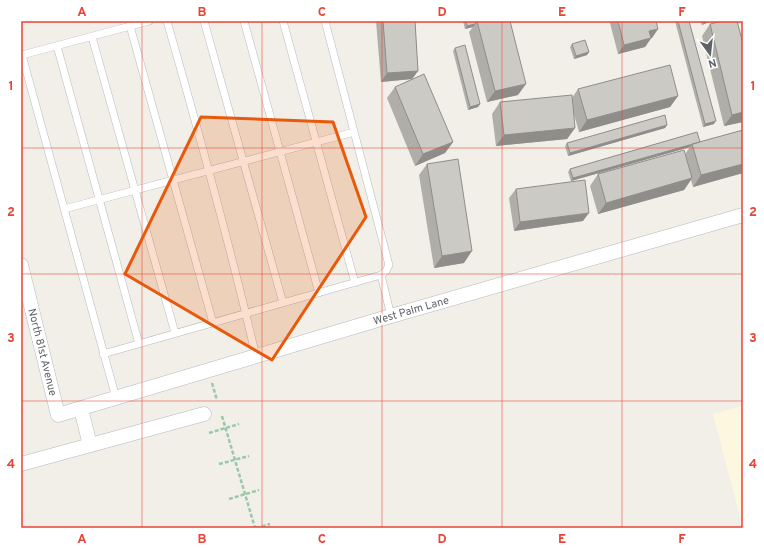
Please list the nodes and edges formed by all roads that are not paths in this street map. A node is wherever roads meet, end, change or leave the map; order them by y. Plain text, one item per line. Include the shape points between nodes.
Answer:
1 (149, 21) edge
2 (168, 21) edge
3 (204, 21) edge
4 (244, 21) edge
5 (283, 21) edge
6 (325, 21) edge
7 (130, 26) junction
8 (92, 37) junction
9 (57, 46) junction
10 (354, 132) junction
11 (316, 142) junction
12 (281, 152) junction
13 (244, 161) junction
14 (209, 170) junction
15 (173, 180) junction
16 (136, 190) junction
17 (100, 199) junction
18 (64, 209) junction
19 (743, 215) edge
20 (21, 265) edge
21 (381, 275) junction
22 (355, 283) junction
23 (319, 293) junction
24 (283, 303) junction
25 (247, 313) junction
26 (391, 316) junction
27 (213, 323) junction
28 (175, 333) junction
29 (139, 344) junction
30 (103, 354) junction
31 (256, 357) junction
32 (116, 398) junction
33 (81, 409) junction
34 (204, 414) dead end
35 (90, 445) junction
36 (21, 464) edge

1 - 7 lane
2 - 14 lane
3 - 13 lane
4 - 12 lane
5 - 11 lane
6 - 10 lane
7 - 8 lane
7 - 15 lane
8 - 9 lane
8 - 16 lane
9 - 17 lane
9 - 18 lane via 22,56
10 - 11 lane
10 - 21 lane via 389,265 386,272
11 - 12 lane
11 - 22 lane
12 - 13 lane
12 - 23 lane
13 - 14 lane
13 - 24 lane
14 - 15 lane
14 - 25 lane
15 - 16 lane
15 - 27 lane
16 - 17 lane
16 - 28 lane
17 - 18 lane
17 - 29 lane
18 - 30 lane
19 - 26 street, West Palm Lane
20 - 33 street, North 81st Avenue via 58,415
21 - 22 lane
21 - 26 lane
22 - 23 lane
23 - 24 lane
24 - 25 lane
25 - 27 lane
25 - 31 lane
26 - 31 street, West Palm Lane
27 - 28 lane
28 - 29 lane
29 - 30 lane
30 - 32 lane
31 - 32 street, West Palm Lane
32 - 33 street, West Palm Lane
33 - 35 street
34 - 35 street
35 - 36 street

